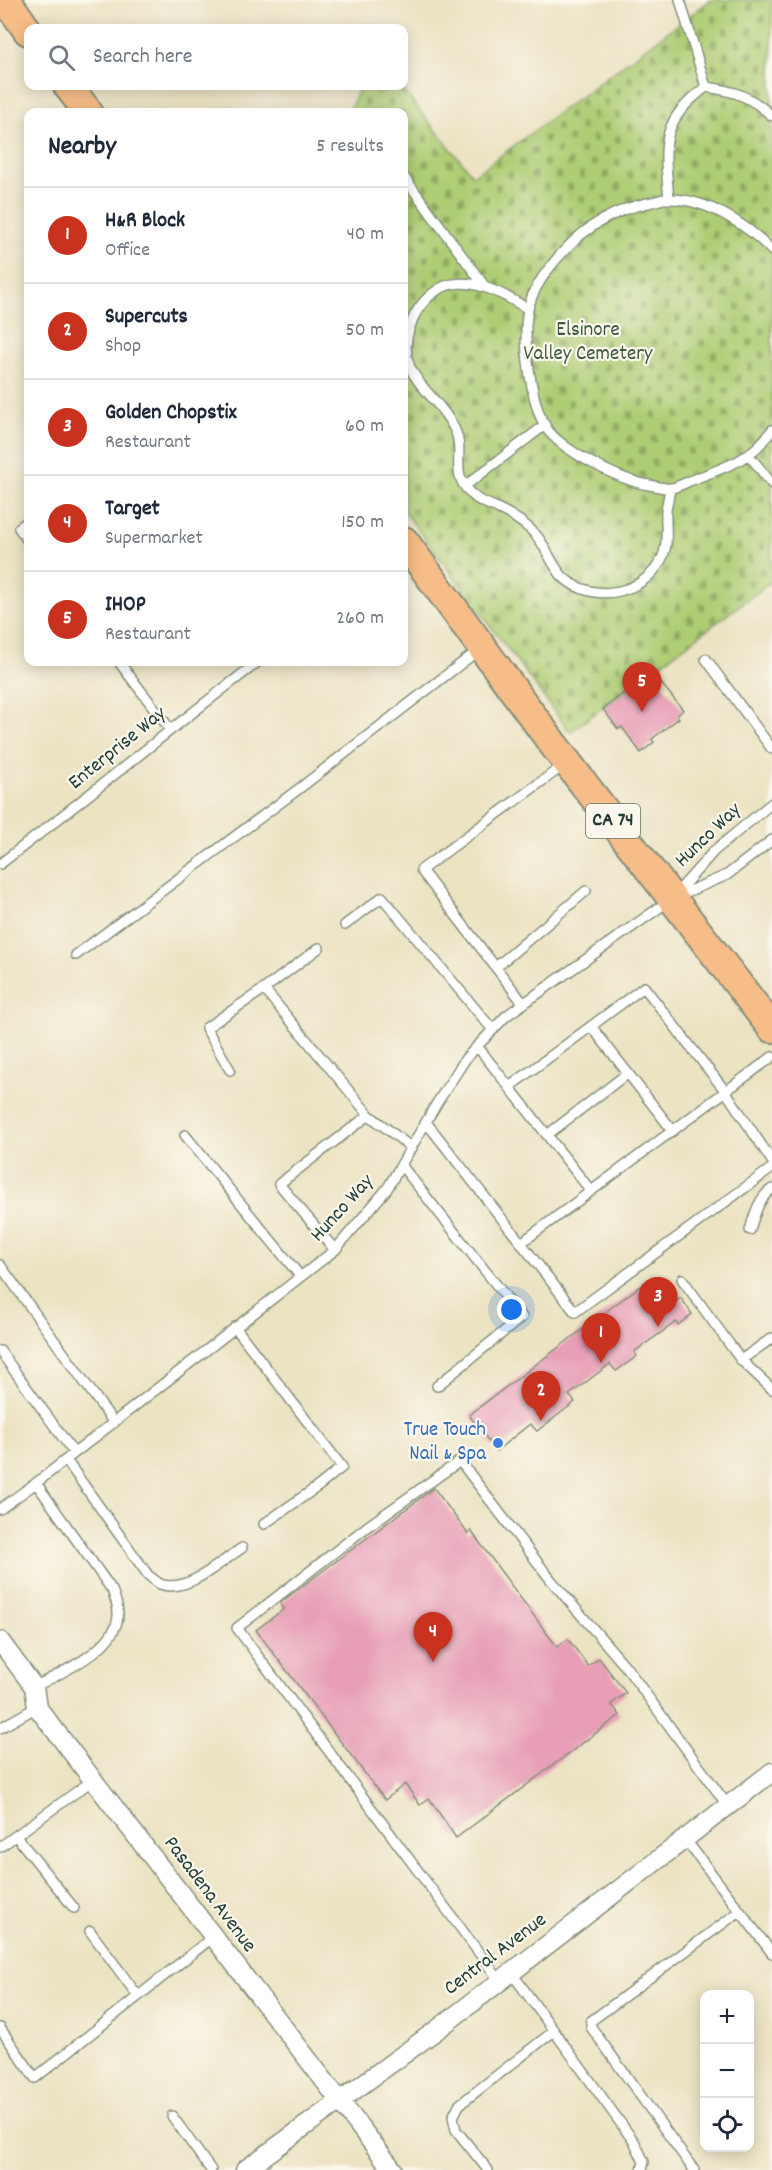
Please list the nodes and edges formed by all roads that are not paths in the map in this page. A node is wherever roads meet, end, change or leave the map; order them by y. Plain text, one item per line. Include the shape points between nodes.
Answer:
1 (6, 0) edge
2 (680, 0) edge
3 (24, 25) edge
4 (706, 87) junction
5 (71, 90) edge
6 (85, 108) edge
7 (772, 116) edge
8 (408, 182) edge
9 (669, 198) junction
10 (772, 251) edge
11 (486, 288) junction
12 (528, 309) junction
13 (545, 425) junction
14 (772, 430) edge
15 (749, 455) junction
16 (772, 484) edge
17 (465, 486) junction
18 (670, 488) junction
19 (24, 524) edge
20 (24, 535) edge
21 (408, 549) edge
22 (482, 648) junction
23 (706, 659) dead end
24 (122, 666) edge
25 (253, 666) edge
26 (170, 729) junction
27 (772, 749) edge
28 (561, 753) junction
29 (772, 803) edge
30 (772, 840) edge
31 (0, 864) edge
32 (586, 891) dead end
33 (673, 898) junction
34 (345, 925) dead end
35 (319, 948) dead end
36 (76, 955) dead end
37 (496, 967) junction
38 (264, 989) junction
39 (523, 1003) junction
40 (591, 1026) junction
41 (772, 1028) edge
42 (493, 1030) junction
43 (477, 1046) junction
44 (772, 1057) edge
45 (230, 1070) dead end
46 (628, 1073) junction
47 (509, 1087) junction
48 (726, 1092) junction
49 (369, 1115) junction
50 (426, 1122) junction
51 (673, 1131) junction
52 (185, 1135) dead end
53 (547, 1135) junction
54 (412, 1148) junction
55 (772, 1161) edge
56 (401, 1165) junction
57 (772, 1168) edge
58 (772, 1189) edge
59 (591, 1191) junction
60 (750, 1230) dead end
61 (521, 1243) junction
62 (334, 1250) junction
63 (0, 1265) edge
64 (300, 1276) junction
65 (681, 1279) dead end
66 (235, 1327) junction
67 (772, 1338) edge
68 (0, 1351) edge
69 (741, 1360) junction
70 (437, 1386) dead end
71 (772, 1389) edge
72 (114, 1423) junction
73 (74, 1453) junction
74 (66, 1460) junction
75 (36, 1483) junction
76 (0, 1509) edge
77 (264, 1524) dead end
78 (242, 1548) dead end
79 (0, 1641) edge
80 (34, 1688) junction
81 (37, 1707) junction
82 (0, 1728) edge
83 (770, 1777) edge
84 (93, 1780) junction
85 (728, 1806) junction
86 (16, 1836) junction
87 (686, 1839) junction
88 (0, 1848) edge
89 (74, 1908) dead end
90 (740, 1911) junction
91 (90, 1931) dead end
92 (213, 1937) junction
93 (772, 1953) edge
94 (505, 1977) junction
95 (138, 1996) junction
96 (0, 2028) edge
97 (554, 2031) junction
98 (339, 2102) junction
99 (172, 2115) dead end
100 (211, 2170) edge
101 (245, 2170) edge
102 (393, 2170) edge
103 (488, 2170) edge
104 (642, 2170) edge
105 (694, 2170) edge

1 - 3 main road
2 - 4 lane
4 - 7 lane via 749,98
4 - 9 lane via 680,110 669,132
5 - 6 main road
8 - 11 lane
9 - 10 lane via 732,218
9 - 12 lane via 620,211 588,228 552,263
11 - 12 lane
11 - 17 lane via 457,284 441,288 418,308 408,332 408,364 456,433 458,475
12 - 13 lane via 527,357
13 - 17 lane
13 - 18 lane via 560,444 617,475
14 - 15 lane
15 - 16 lane
15 - 18 lane
17 - 18 lane via 474,497 527,525 566,579 588,590 608,592 636,587 663,556
19 - 20 lane via 19,528
21 - 22 main road, CA 74
22 - 28 main road, CA 74
22 - 36 lane
23 - 27 lane
24 - 26 lane
25 - 26 lane, Enterprise Way
26 - 31 lane, Enterprise Way
28 - 33 main road, CA 74
28 - 37 lane via 421,870
29 - 33 lane, Hunco Way via 714,851
30 - 33 lane, Hunco Way via 727,874
32 - 37 lane
33 - 39 lane, Hunco Way
33 - 41 main road, CA 74
34 - 42 lane via 382,897
35 - 38 lane
37 - 39 lane
38 - 45 lane via 206,1028
38 - 49 lane
39 - 42 lane, Hunco Way
40 - 46 lane
40 - 47 lane
40 - 48 lane via 644,987
42 - 43 lane, Hunco Way
43 - 47 lane
43 - 50 lane, Hunco Way
44 - 48 lane
46 - 51 lane
46 - 53 lane
47 - 53 lane
48 - 51 lane
48 - 55 lane
49 - 54 lane
49 - 62 lane via 279,1184
50 - 54 lane, Hunco Way
50 - 61 lane
51 - 59 lane
52 - 64 lane
53 - 59 lane
54 - 56 lane, Hunco Way
56 - 62 lane, Hunco Way via 387,1188
56 - 70 lane via 522,1317
57 - 61 lane via 575,1312
58 - 60 lane via 754,1214
59 - 61 lane
62 - 64 lane, Hunco Way
63 - 72 lane
64 - 66 lane, Hunco Way
65 - 69 lane
66 - 72 lane, Hunco Way
66 - 77 lane via 342,1467
67 - 69 lane
68 - 73 lane
69 - 71 lane
72 - 73 lane, Hunco Way
73 - 74 lane, Hunco Way
74 - 75 lane, Hunco Way
74 - 78 lane via 148,1575 159,1584 189,1584
75 - 76 lane, Hunco Way
75 - 80 lane via 112,1590 118,1605 117,1622 109,1638 83,1662
79 - 80 street, Pasadena Avenue
80 - 81 street, Pasadena Avenue
81 - 82 lane
81 - 84 street, Pasadena Avenue
83 - 85 street, Central Avenue
84 - 86 lane
84 - 92 street, Pasadena Avenue
85 - 87 street, Central Avenue
85 - 94 lane via 626,1667 551,1580 460,1461 368,1526 237,1628
86 - 88 lane
86 - 89 lane
87 - 90 lane
87 - 94 street, Central Avenue
90 - 93 lane
90 - 105 lane via 591,2021 591,2027
91 - 95 lane
92 - 95 lane
92 - 98 street, Pasadena Avenue
94 - 97 lane
94 - 98 street, Central Avenue
95 - 96 lane via 35,2078
97 - 103 lane via 459,2105 453,2117 456,2130
97 - 104 lane via 635,2143 644,2162
98 - 101 street, Central Avenue
98 - 102 street, Pasadena Avenue
99 - 100 lane

